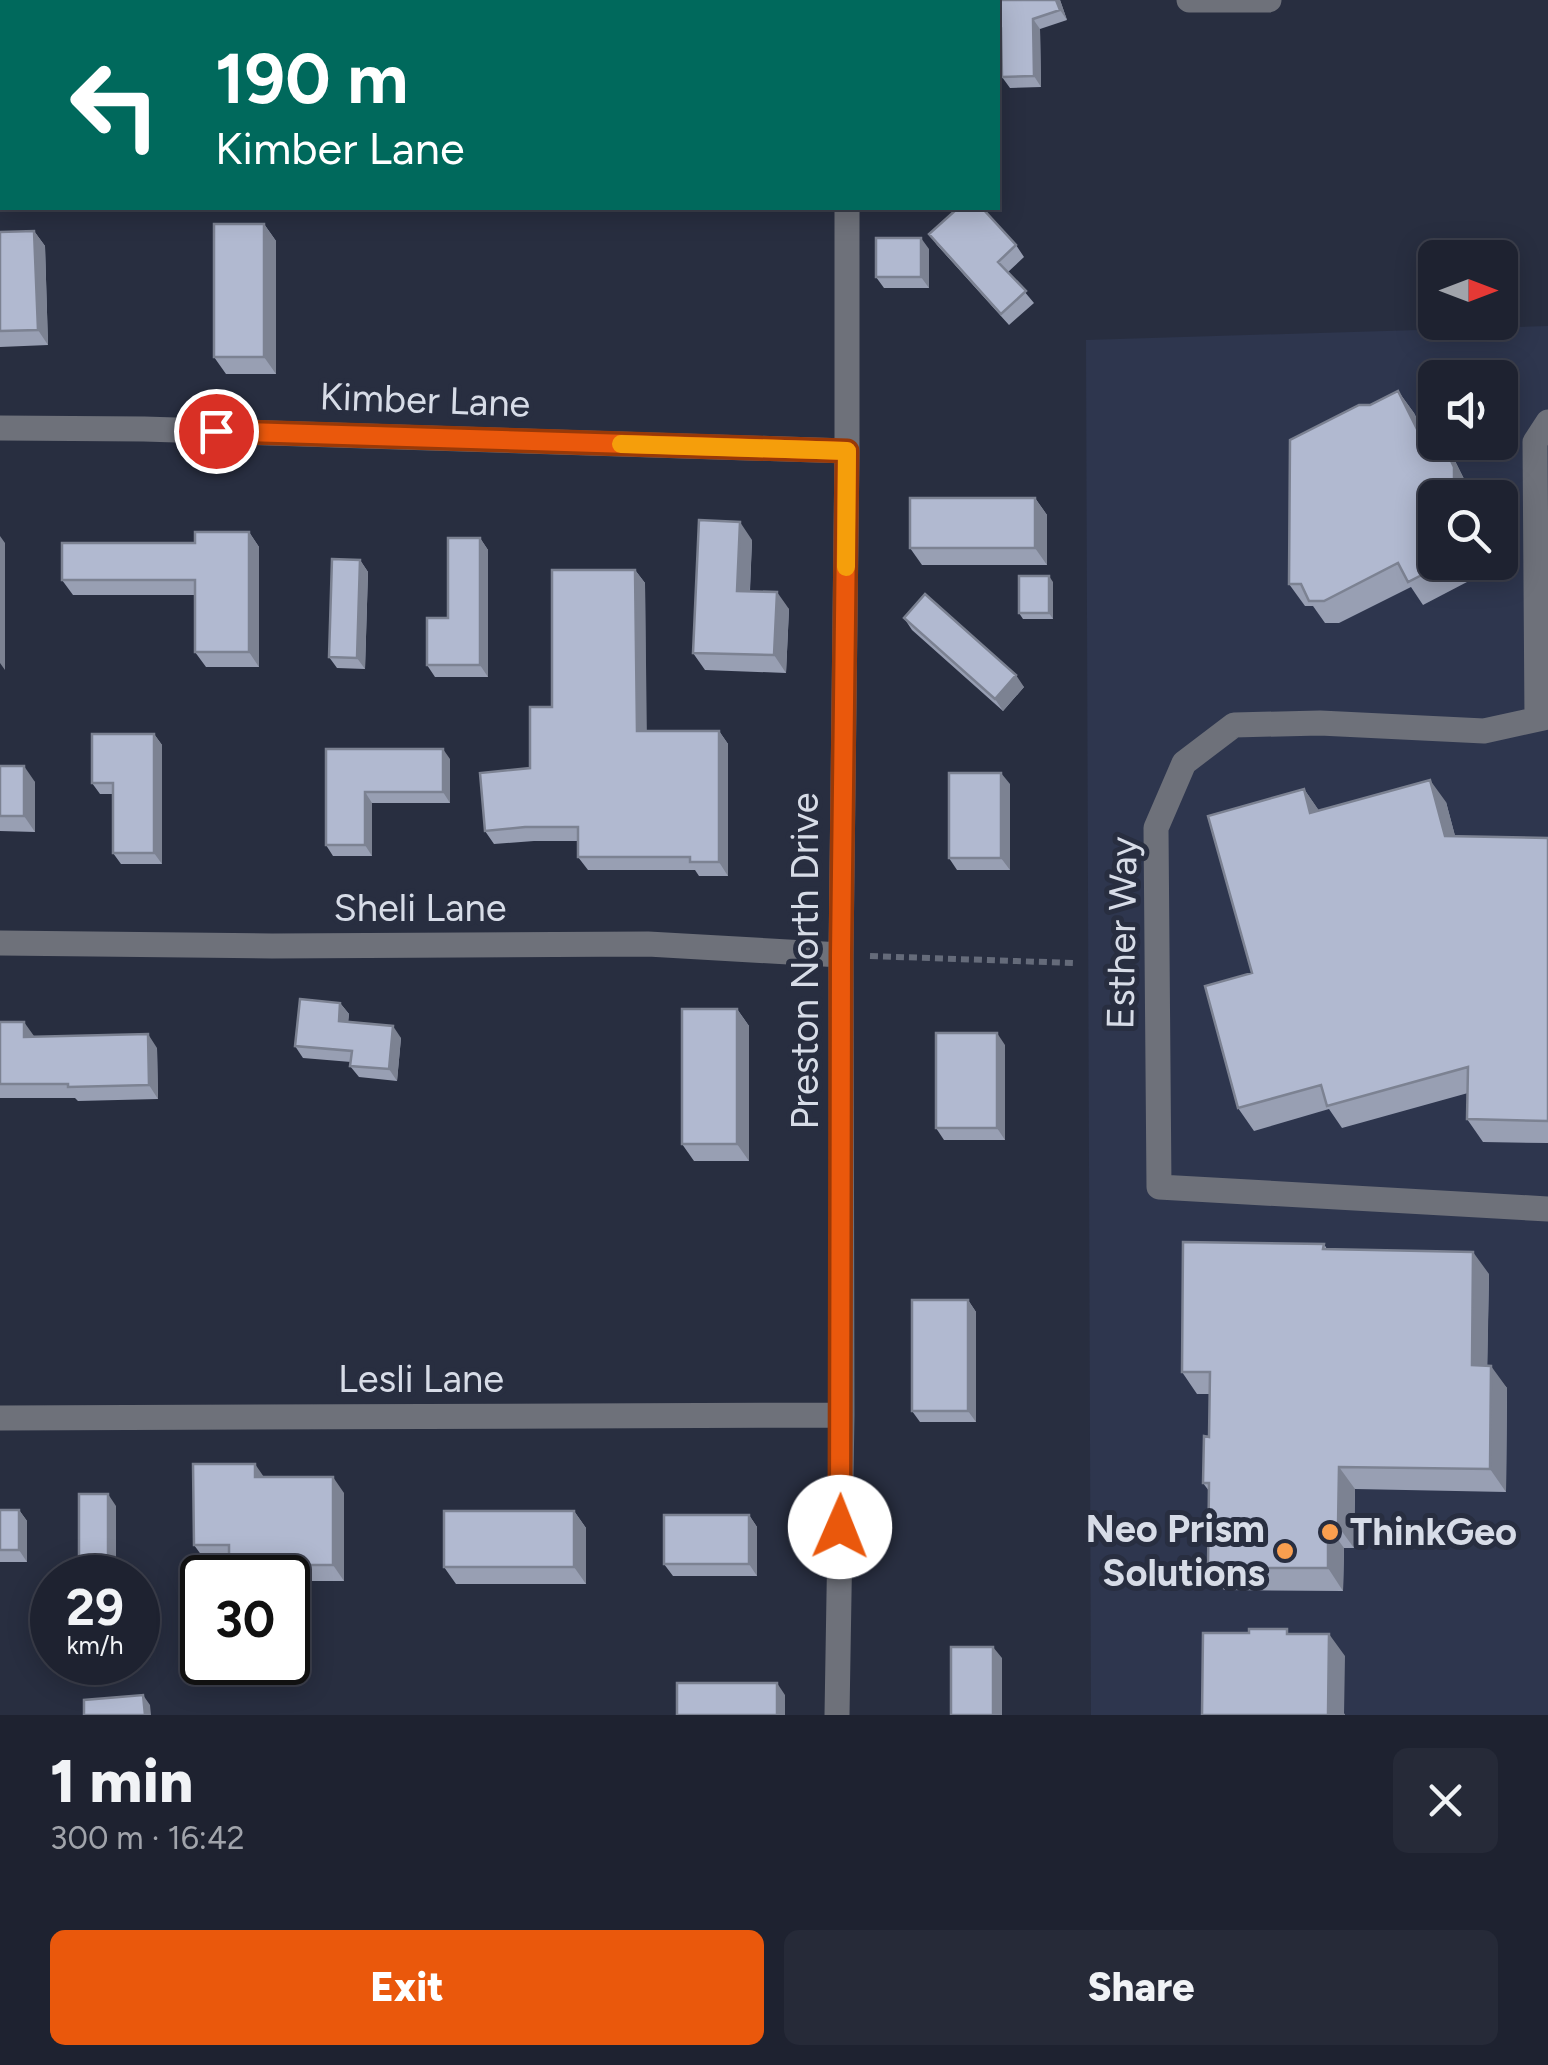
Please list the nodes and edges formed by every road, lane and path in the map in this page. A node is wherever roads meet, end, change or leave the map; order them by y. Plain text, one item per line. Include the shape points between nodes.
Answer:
1 (1189, 0) edge
2 (1268, 0) edge
3 (847, 210) edge
4 (1548, 422) edge
5 (0, 428) edge
6 (847, 451) junction
7 (1543, 718) edge
8 (0, 943) edge
9 (841, 955) junction
10 (1073, 963) dead end
11 (1548, 1209) edge
12 (842, 1414) junction
13 (0, 1418) edge
14 (837, 1715) edge

1 - 2 street
3 - 6 street, Preston North Drive
4 - 7 street via 1536,442
5 - 6 street, Kimber Lane
6 - 9 street, Preston North Drive
7 - 11 street, Esther Way via 1484,731 1234,724 1184,762 1156,828 1159,1187
8 - 9 street, Sheli Lane via 648,944
9 - 10 path
9 - 12 street, Preston North Drive
12 - 13 street, Lesli Lane
12 - 14 street, Preston North Drive

